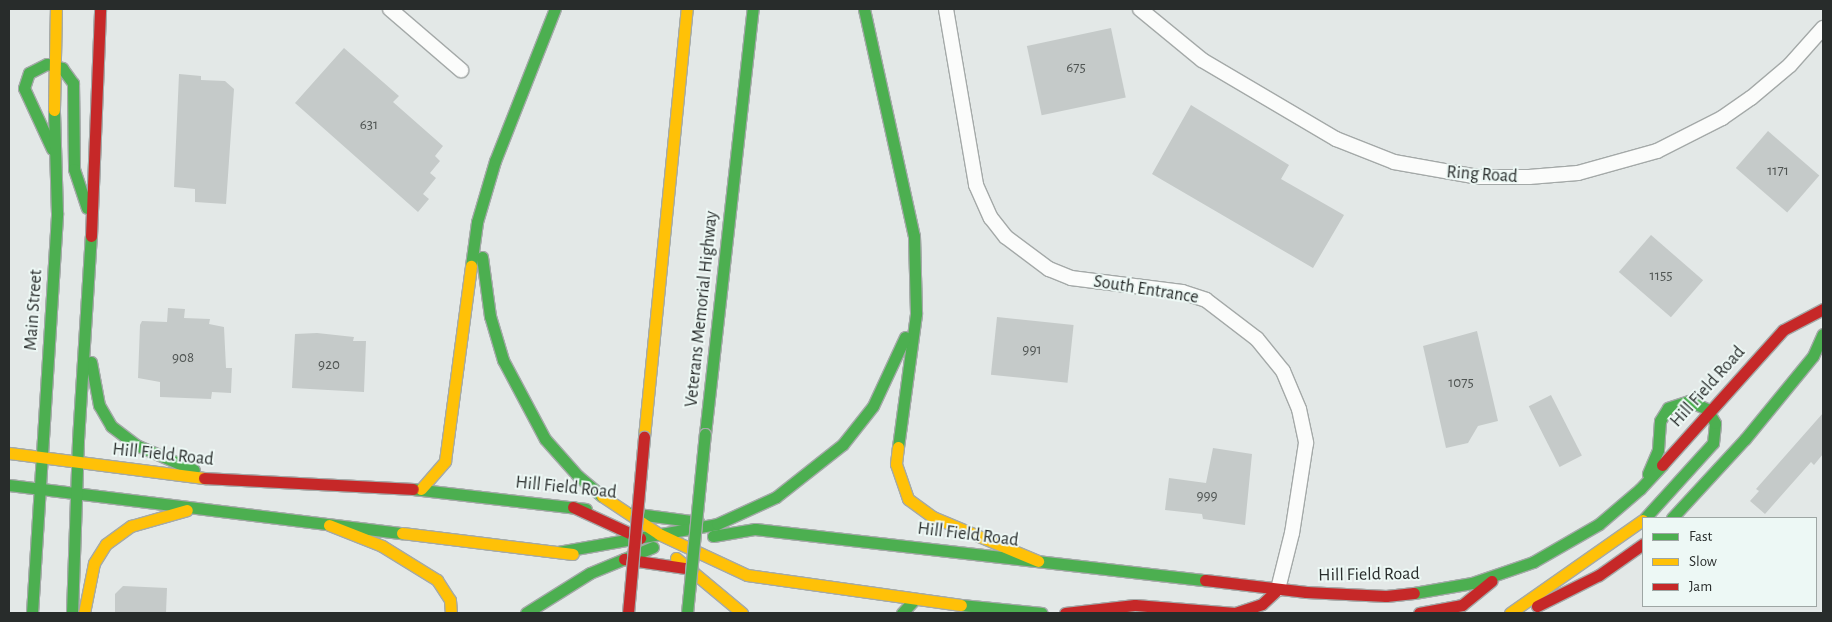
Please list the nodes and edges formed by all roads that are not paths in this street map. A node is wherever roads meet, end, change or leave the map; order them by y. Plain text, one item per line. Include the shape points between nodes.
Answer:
1 (56, 9) edge
2 (100, 9) edge
3 (390, 9) edge
4 (555, 9) edge
5 (687, 9) edge
6 (752, 9) edge
7 (864, 9) edge
8 (946, 9) edge
9 (1140, 9) edge
10 (1823, 28) edge
11 (54, 64) junction
12 (461, 70) dead end
13 (58, 169) junction
14 (92, 221) junction
15 (477, 222) junction
16 (1823, 309) edge
17 (916, 314) junction
18 (86, 333) junction
19 (1823, 334) edge
20 (1709, 412) junction
21 (9, 453) edge
22 (41, 457) junction
23 (77, 462) junction
24 (216, 479) junction
25 (9, 485) edge
26 (39, 489) junction
27 (421, 489) junction
28 (1640, 489) junction
29 (76, 494) junction
30 (196, 507) junction
31 (573, 507) junction
32 (624, 512) junction
33 (1646, 517) edge
34 (1673, 517) edge
35 (1642, 521) edge
36 (717, 524) junction
37 (329, 525) junction
38 (755, 529) junction
39 (638, 537) junction
40 (658, 540) junction
41 (678, 543) junction
42 (1642, 545) edge
43 (558, 552) junction
44 (621, 559) junction
45 (1038, 561) junction
46 (694, 570) junction
47 (1500, 574) junction
48 (747, 575) junction
49 (1278, 589) junction
50 (914, 600) junction
51 (32, 613) edge
52 (72, 613) edge
53 (84, 613) edge
54 (451, 613) edge
55 (526, 613) edge
56 (628, 613) edge
57 (687, 613) edge
58 (742, 613) edge
59 (902, 613) edge
60 (1042, 613) edge
61 (1065, 613) edge
62 (1420, 613) edge
63 (1510, 613) edge
64 (1518, 613) edge

1 - 11 main road, Main Street
2 - 14 main road
3 - 12 street
4 - 15 main road via 495,161
5 - 56 main road, bridge
6 - 57 main road, Veterans Memorial Highway, bridge
7 - 17 main road via 914,236
8 - 49 street, South Entrance via 976,185 988,213 1006,236 1049,269 1071,278 1201,297 1257,339 1283,370 1299,409 1306,443 1292,533
9 - 10 street, Ring Road via 1183,46 1223,74 1343,142 1421,169 1478,177 1578,173 1657,151 1722,118 1751,98 1790,65
11 - 13 main road, Main Street
11 - 13 main road via 35,68 27,76 24,88
11 - 14 main road via 66,71 73,83 74,169
13 - 22 main road, Main Street
14 - 18 main road
15 - 27 main road via 445,461
15 - 32 main road via 490,316 502,360 521,400 545,439 578,476
16 - 20 main road, Hill Field Road via 1783,330
17 - 36 main road via 872,406 842,444 776,497
17 - 45 main road via 896,464 908,500 933,517
18 - 23 main road
18 - 24 main road via 99,405 111,426 136,445
19 - 34 main road via 1807,363
20 - 28 main road, Hill Field Road
20 - 28 main road via 1688,401 1668,408 1659,425 1655,460
20 - 33 main road via 1716,425 1712,445
21 - 22 main road, Hill Field Road
22 - 23 main road, Hill Field Road
22 - 26 main road, Main Street
23 - 24 main road, Hill Field Road
23 - 29 main road
24 - 27 main road, Hill Field Road
25 - 26 main road
26 - 29 main road
26 - 51 main road, Main Street
27 - 31 main road, Hill Field Road
28 - 47 main road, Hill Field Road via 1578,538
29 - 30 main road
29 - 52 main road
30 - 37 main road
30 - 53 main road via 127,528 106,544 94,563
31 - 32 main road, Hill Field Road
31 - 39 main road
32 - 36 main road, Hill Field Road
32 - 40 main road
35 - 63 main road via 1605,550
36 - 38 main road, Hill Field Road
36 - 40 main road
37 - 43 main road
37 - 54 main road via 382,546 437,580 450,600
38 - 41 main road
38 - 45 main road, Hill Field Road
39 - 40 main road
39 - 43 main road
40 - 41 main road
40 - 44 main road
40 - 46 main road
41 - 48 main road
42 - 64 main road via 1585,583
43 - 44 main road
44 - 46 main road
44 - 55 main road
45 - 49 main road, Hill Field Road
46 - 48 main road
46 - 58 main road
47 - 49 main road, Hill Field Road via 1438,590 1399,595
47 - 62 main road via 1462,605
48 - 50 main road
49 - 61 main road via 1262,604 1235,613 1135,606
50 - 59 main road
50 - 60 main road

